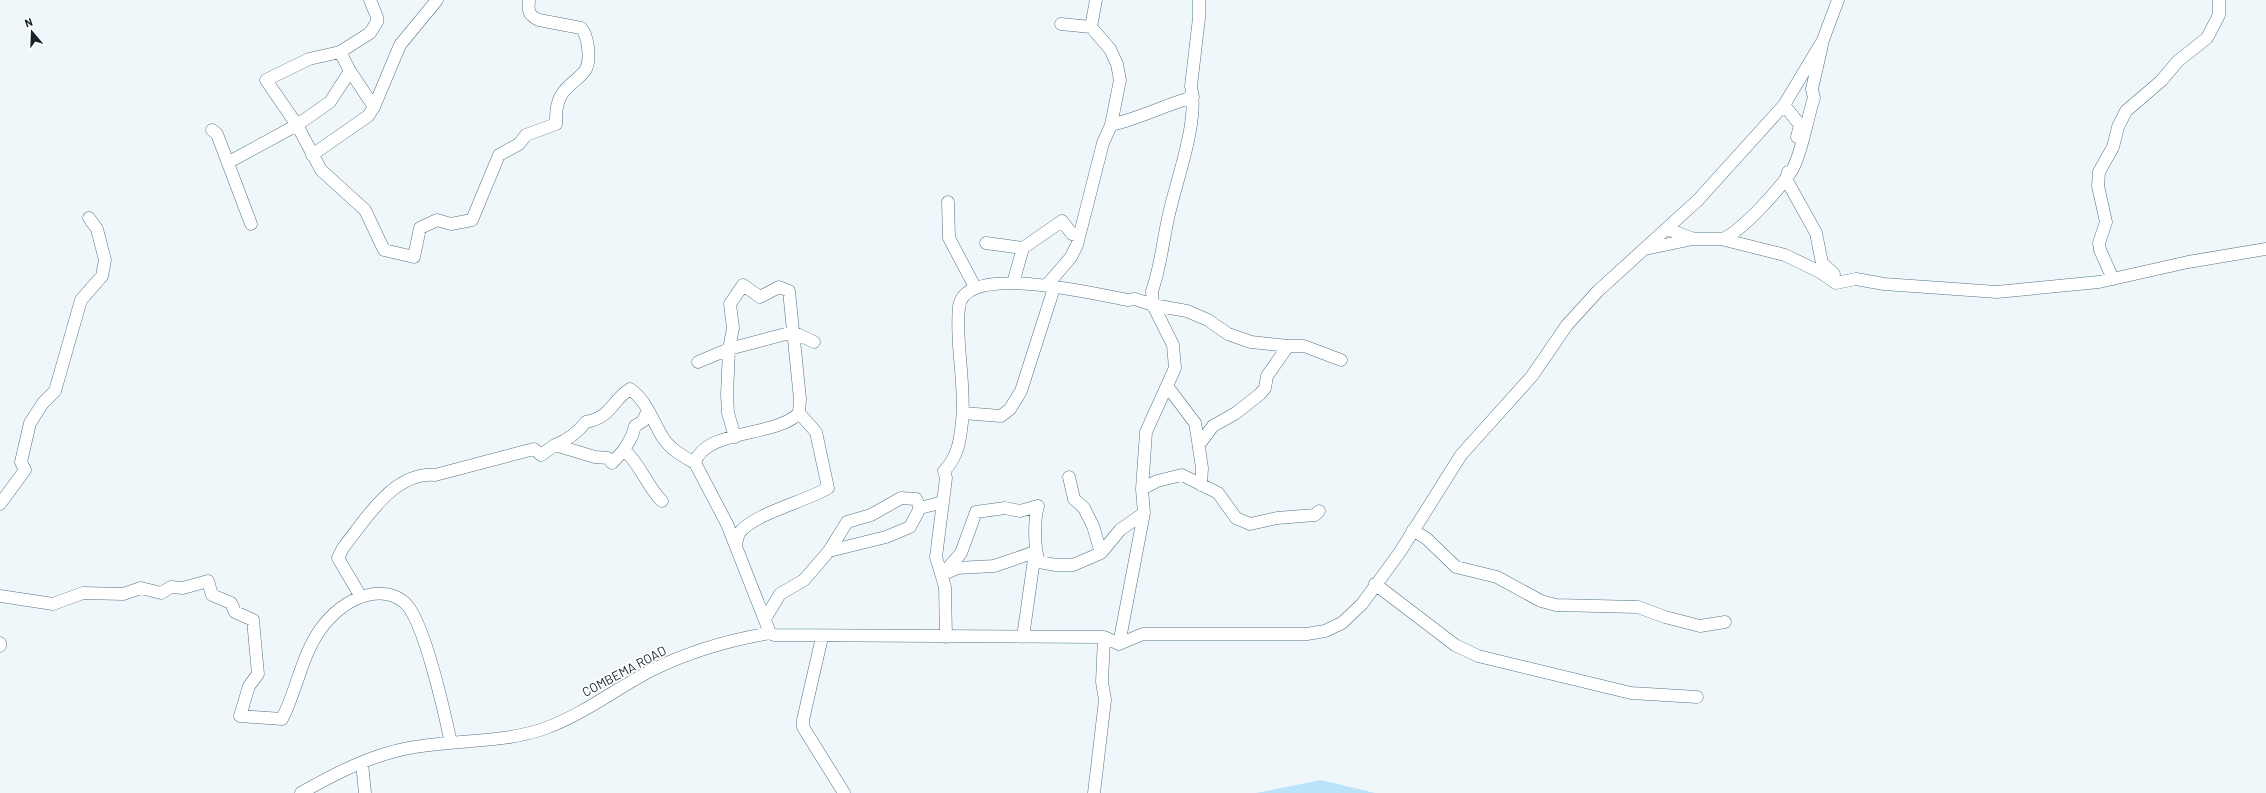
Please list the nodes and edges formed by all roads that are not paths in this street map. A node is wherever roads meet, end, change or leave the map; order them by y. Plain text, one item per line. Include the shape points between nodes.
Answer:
1 (370, 0) edge
2 (437, 0) edge
3 (529, 0) edge
4 (1096, 0) edge
5 (1199, 0) edge
6 (1838, 0) edge
7 (2219, 0) edge
8 (1061, 24) dead end
9 (1091, 27) junction
10 (1823, 40) junction
11 (340, 52) junction
12 (350, 71) junction
13 (1193, 97) junction
14 (1784, 105) junction
15 (374, 107) junction
16 (297, 125) junction
17 (1111, 125) junction
18 (212, 130) dead end
19 (312, 155) junction
20 (228, 162) junction
21 (1786, 179) junction
22 (948, 202) dead end
23 (89, 218) dead end
24 (251, 224) dead end
25 (1667, 229) junction
26 (1079, 236) junction
27 (1694, 239) junction
28 (1721, 239) junction
29 (986, 243) dead end
30 (1023, 248) junction
31 (1645, 249) junction
32 (2266, 249) edge
33 (1856, 279) junction
34 (2114, 279) junction
35 (1014, 283) junction
36 (975, 287) junction
37 (1051, 287) junction
38 (1153, 305) junction
39 (793, 332) junction
40 (814, 342) dead end
41 (1288, 346) junction
42 (729, 349) junction
43 (1341, 360) dead end
44 (698, 362) dead end
45 (1167, 386) junction
46 (648, 410) junction
47 (799, 413) junction
48 (963, 413) junction
49 (735, 437) junction
50 (1198, 441) junction
51 (555, 445) junction
52 (624, 450) junction
53 (695, 463) junction
54 (1069, 477) dead end
55 (1201, 486) junction
56 (1142, 489) junction
57 (662, 501) dead end
58 (943, 502) junction
59 (0, 504) edge
60 (920, 508) junction
61 (1319, 511) dead end
62 (1144, 513) junction
63 (1413, 530) junction
64 (736, 544) junction
65 (830, 551) junction
66 (1035, 552) junction
67 (1101, 553) junction
68 (942, 575) junction
69 (1375, 584) junction
70 (0, 596) edge
71 (361, 596) junction
72 (765, 619) junction
73 (1725, 622) dead end
74 (770, 633) junction
75 (822, 636) junction
76 (946, 637) junction
77 (1023, 637) junction
78 (1104, 637) junction
79 (0, 643) edge
80 (1119, 644) junction
81 (0, 646) edge
82 (1697, 697) dead end
83 (451, 743) junction
84 (362, 763) junction
85 (300, 793) edge
86 (365, 793) edge
87 (844, 793) edge
88 (1094, 793) edge

1 - 11 street via 377,17 374,27
2 - 15 street via 400,45
3 - 19 street via 528,11 532,17 581,28 586,32 589,46 586,68 561,95 557,106 556,124 526,135 519,144 499,155 472,220 451,224 437,220 420,228 414,257 384,250 365,210 321,170
4 - 9 street
5 - 13 street via 1191,86
6 - 10 street
7 - 34 street via 2219,15 2207,38 2178,61 2126,111 2118,127 2113,147 2099,172 2098,186 2106,222 2100,250
8 - 9 street
9 - 17 street via 1110,49 1117,64 1120,80
10 - 14 street
10 - 21 street via 1812,89 1814,98 1795,164
11 - 12 street
11 - 16 street via 309,59 266,80
12 - 15 street
12 - 16 street via 330,102
13 - 17 street via 1138,118
13 - 38 street via 1184,160 1152,291
14 - 21 street via 1800,124
14 - 25 street via 1698,200
15 - 19 street via 368,116
16 - 19 street
16 - 20 street
17 - 26 street via 1103,143
18 - 20 street via 217,134
20 - 24 street
21 - 28 street via 1748,222 1728,238
21 - 33 street via 1816,233 1822,264 1838,277
22 - 36 street via 949,238
23 - 59 street via 97,229 105,260 102,276 81,300 55,391 43,403 30,423 21,462 25,470
25 - 27 street
25 - 31 street
26 - 30 street via 1072,234 1062,221
26 - 37 street via 1071,257
27 - 28 street
27 - 31 street
28 - 33 street via 1785,255 1836,283
29 - 30 street
30 - 35 street
31 - 63 street via 1598,291 1567,325 1532,376 1461,455
32 - 34 street via 2188,262
33 - 34 street via 1884,284 1997,292 2062,287
35 - 36 street
35 - 37 street
36 - 48 street via 964,294 959,307 958,352
37 - 38 street via 1135,299
37 - 48 street via 1021,391 1010,409 1002,416
38 - 41 street via 1187,311 1208,320 1228,334 1251,342
38 - 45 street via 1173,345 1175,356 1175,368
39 - 40 street
39 - 42 street
39 - 42 street via 789,292 779,287 760,297 743,285 730,304 733,328
39 - 47 street via 800,399
41 - 43 street via 1304,346
41 - 50 street via 1267,376 1265,388 1260,394 1236,413 1213,426 1201,442
42 - 44 street
42 - 49 street via 728,413
45 - 50 street via 1195,423
45 - 56 street via 1146,432
46 - 51 street via 641,396 630,389 620,395 614,406 599,419 586,422 566,441
46 - 52 street via 643,421 635,426
46 - 53 street via 664,439 679,454
47 - 49 street via 786,422
47 - 64 street via 816,432 828,488 750,524 739,532
48 - 58 street via 958,451 944,471 946,478
49 - 53 street via 701,450
50 - 55 street via 1202,468
51 - 52 street via 595,457 608,458 612,463
51 - 71 street via 542,455 534,450 435,475 423,474 389,492 343,548 338,558
52 - 57 street via 650,484 655,495
53 - 64 street
54 - 67 street via 1074,499 1084,508 1093,526
55 - 56 street via 1182,475 1157,481
55 - 61 street via 1218,493 1236,518 1250,524 1277,518 1315,515
56 - 62 street
58 - 60 street
58 - 68 street via 936,557
60 - 65 street via 910,527 886,538
60 - 65 street via 916,499 901,498 871,515 847,522
62 - 67 street via 1120,530
62 - 80 street
63 - 69 street via 1400,552
63 - 73 street via 1427,539 1456,567 1498,577 1542,601 1556,605 1638,607 1665,618 1700,626
64 - 72 street
65 - 72 street via 804,580 780,594
66 - 67 street via 1040,562 1056,565 1073,565
66 - 68 street via 994,566 957,568
66 - 68 street via 1038,506 1020,511 1005,508 976,512 961,553
66 - 77 street
68 - 76 street via 947,617
69 - 80 street via 1351,616 1325,631 1307,634 1143,634
69 - 82 street via 1455,645 1478,656 1631,693
70 - 71 street via 53,604 83,593 123,594 141,588 161,593 171,587 183,588 208,581 212,595 231,603 235,612 253,620 258,674 249,686 240,716 282,719 292,699 306,654 320,630 342,607
71 - 83 street via 378,593 393,596 406,603 414,616 432,665
72 - 74 street
74 - 75 street, COMBEMA ROAD
74 - 83 street, COMBEMA ROAD via 718,643 667,663 546,728 521,735
75 - 76 street, COMBEMA ROAD
75 - 87 street via 802,720 807,734
76 - 77 street, COMBEMA ROAD
77 - 78 street, COMBEMA ROAD
78 - 80 street
78 - 88 street via 1102,682 1105,700
79 - 81 street
83 - 84 street, COMBEMA ROAD via 408,748
84 - 85 street, COMBEMA ROAD via 324,779
84 - 86 street

